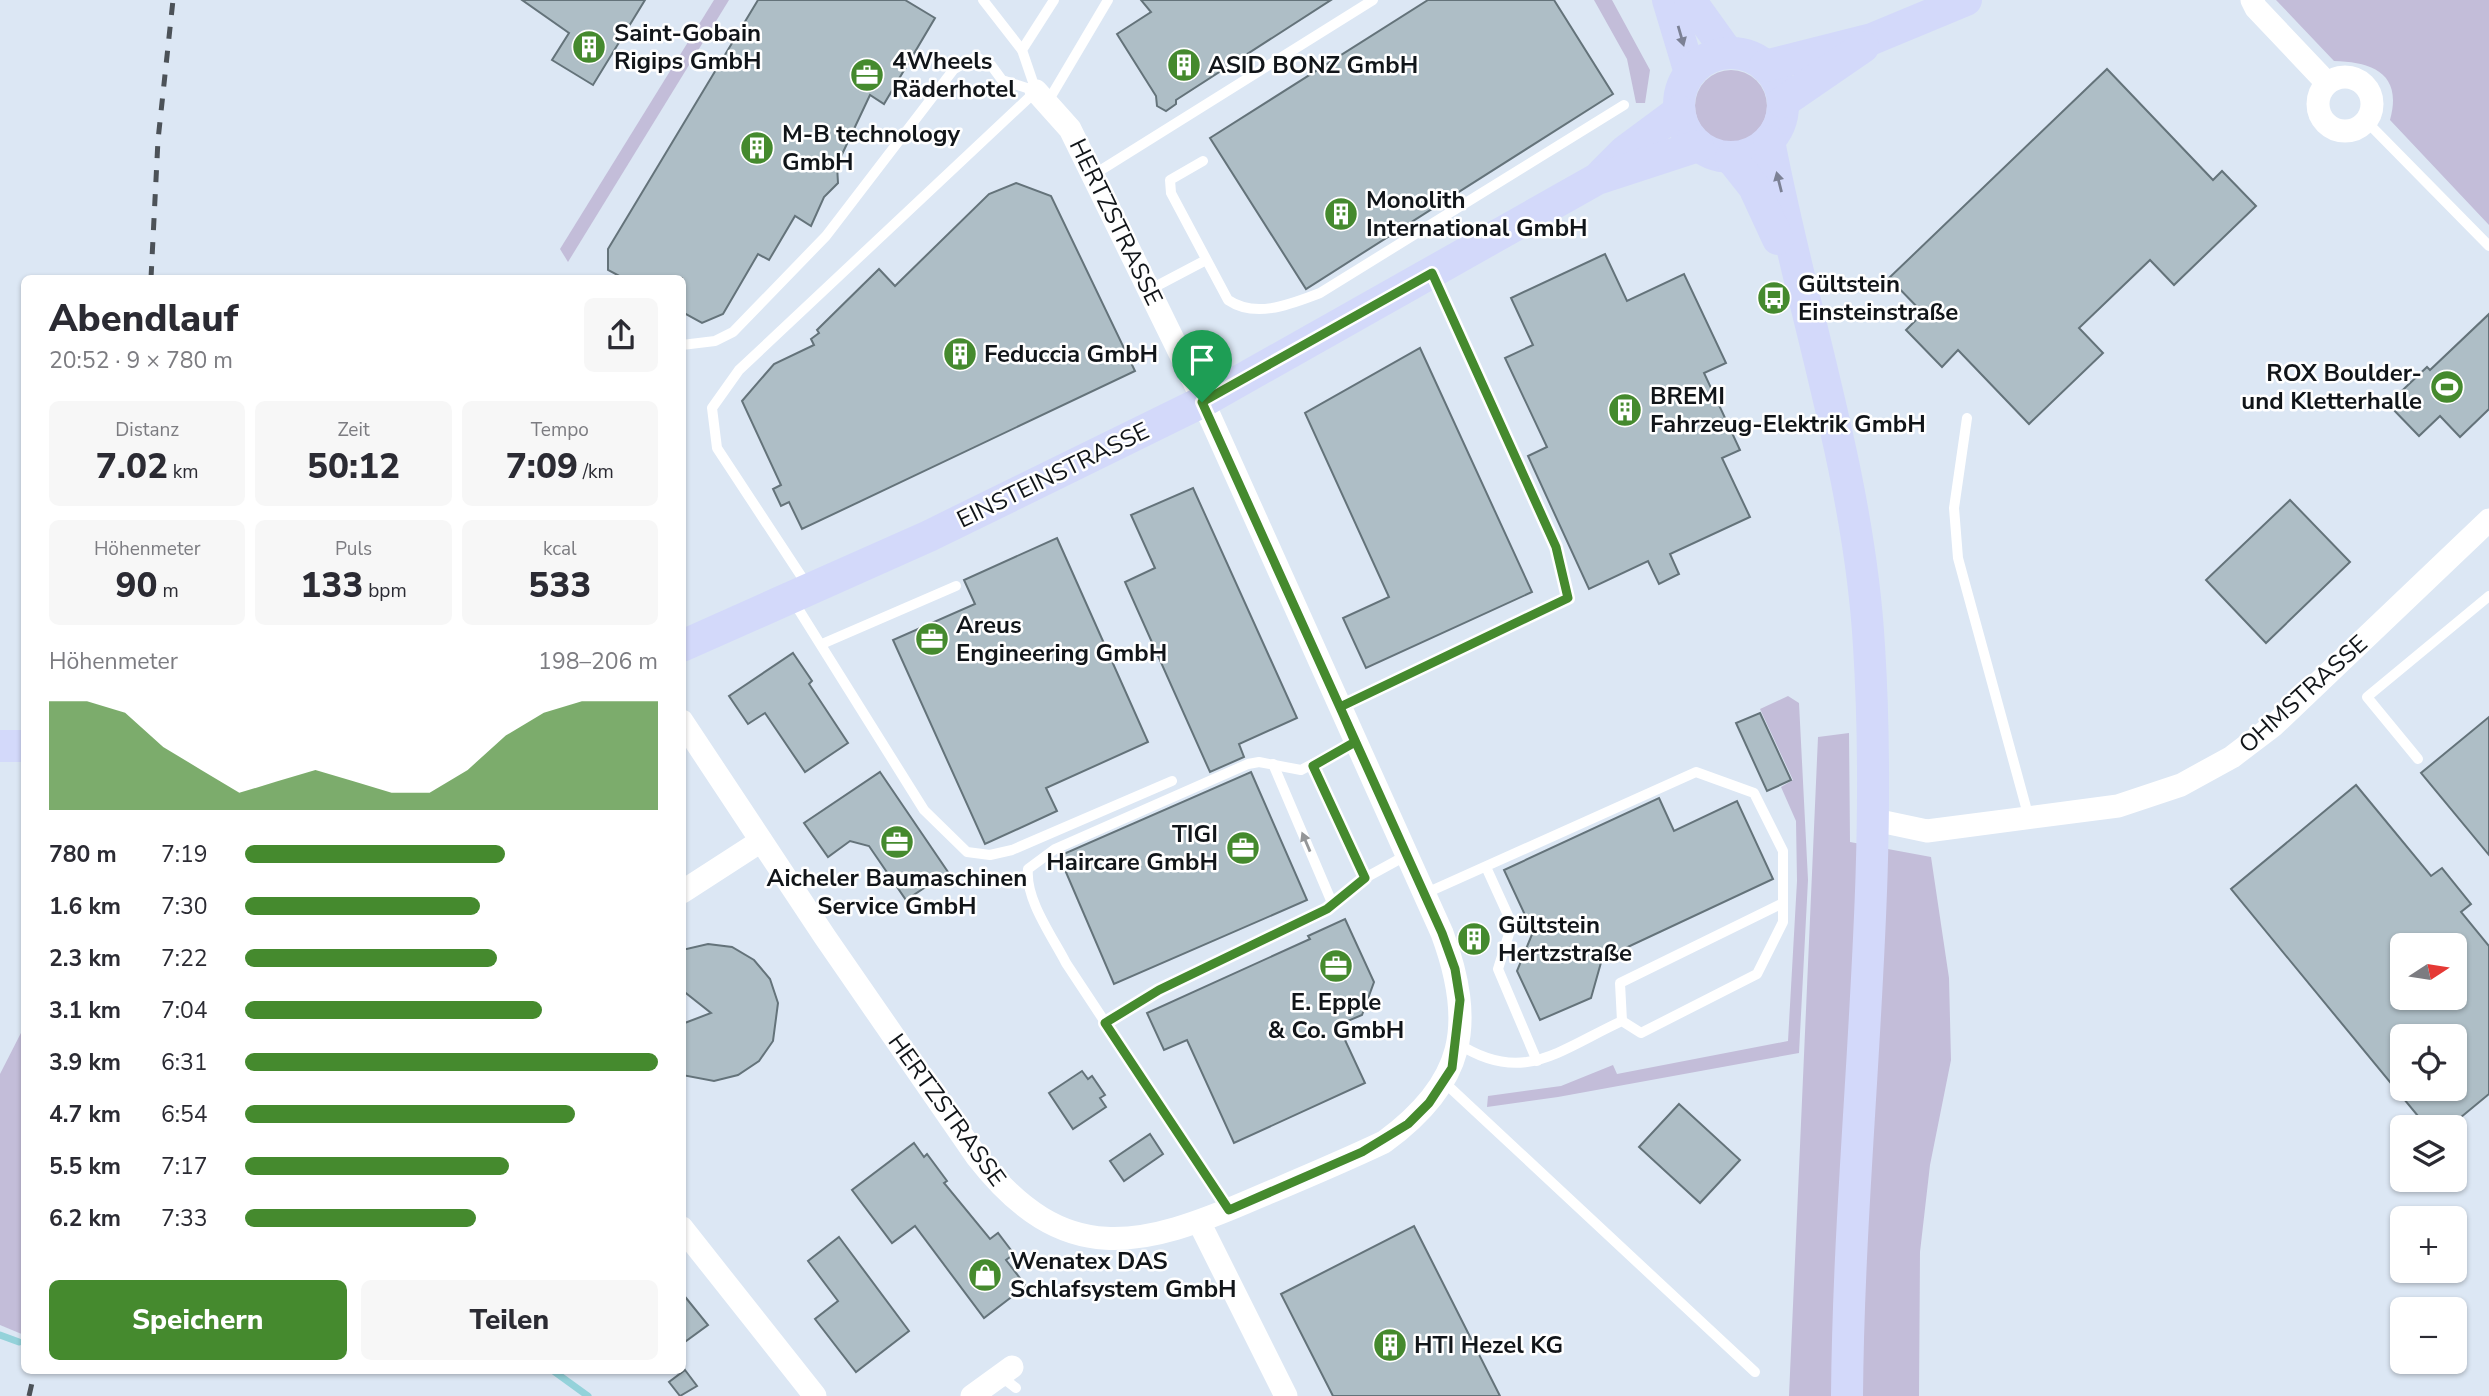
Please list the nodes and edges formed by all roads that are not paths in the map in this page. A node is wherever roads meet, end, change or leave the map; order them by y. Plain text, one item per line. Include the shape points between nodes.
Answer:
1 (983, 0) edge
2 (1054, 0) edge
3 (1108, 0) edge
4 (1373, 0) edge
5 (1668, 0) edge
6 (1690, 0) edge
7 (1966, 0) edge
8 (2252, 0) edge
9 (1872, 39) junction
10 (1022, 50) junction
11 (1728, 53) junction
12 (1765, 66) junction
13 (1690, 73) junction
14 (2328, 83) junction
15 (1041, 97) junction
16 (1783, 102) junction
17 (1624, 105) dead end
18 (1679, 111) junction
19 (2366, 121) junction
20 (1769, 141) junction
21 (1698, 146) junction
22 (1731, 158) junction
23 (1203, 161) dead end
24 (1093, 175) junction
25 (1597, 179) junction
26 (2489, 246) edge
27 (1206, 260) junction
28 (1796, 271) junction
29 (1432, 273) junction
30 (1149, 290) junction
31 (686, 345) edge
32 (1202, 402) junction
33 (1967, 418) dead end
34 (2489, 520) edge
35 (956, 586) dead end
36 (799, 593) junction
37 (2489, 596) edge
38 (686, 644) edge
39 (822, 644) junction
40 (1340, 707) junction
41 (686, 727) edge
42 (1355, 742) junction
43 (0, 746) edge
44 (21, 746) edge
45 (2418, 759) dead end
46 (1273, 764) junction
47 (1313, 766) junction
48 (1172, 782) dead end
49 (2028, 818) junction
50 (1875, 820) junction
51 (761, 841) junction
52 (1407, 855) junction
53 (1486, 867) junction
54 (1365, 878) junction
55 (686, 889) edge
56 (1424, 894) junction
57 (1783, 903) junction
58 (1333, 905) junction
59 (1622, 1021) junction
60 (1105, 1023) junction
61 (1457, 1043) junction
62 (1537, 1061) junction
63 (1445, 1083) junction
64 (1229, 1210) junction
65 (1199, 1222) junction
66 (686, 1233) edge
67 (1755, 1372) dead end
68 (1014, 1377) dead end
69 (980, 1390) edge
70 (815, 1396) edge
71 (1286, 1396) edge
72 (1847, 1396) edge

1 - 10 lane
2 - 10 lane
3 - 15 lane
4 - 24 lane
5 -> 13 street
6 - 11 street
7 - 9 street
8 - 14 street
9 - 12 street
9 - 16 street
10 - 15 lane
11 - 12 street via 1748,56
11 - 13 street via 1707,59
12 - 16 street via 1778,82
13 - 18 street via 1681,91
14 - 19 street via 2349,78 2367,89 2371,111
14 - 19 street via 2318,103 2326,124 2346,131
15 - 24 street, HERTZSTRASSE via 1070,129
15 - 31 lane via 1002,80 991,65 976,57 954,69 826,236 733,331 715,341
15 - 36 lane via 739,370 712,408 717,448
16 - 20 street via 1781,123
17 - 27 lane via 1320,293 1268,309 1242,309 1228,300
18 - 21 street via 1685,130
18 - 25 street, EINSTEINSTRASSE via 1625,151
19 - 26 lane
20 - 22 street via 1752,153
28 -> 20 street
21 - 22 street
21 - 25 street, EINSTEINSTRASSE
22 - 28 street via 1754,187
23 - 27 lane via 1170,180 1171,193
24 - 30 street, HERTZSTRASSE
25 - 29 street, EINSTEINSTRASSE
27 - 30 lane
28 - 50 street via 1825,376 1850,495 1869,643
29 - 32 street, EINSTEINSTRASSE
29 - 40 lane via 1556,547 1568,598
30 - 32 street, HERTZSTRASSE
32 - 36 street, EINSTEINSTRASSE via 929,536
32 - 40 street, HERTZSTRASSE
33 - 49 lane via 1954,508 1958,558
34 - 49 street, OHMSTRASSE via 2293,708 2232,757 2181,785 2118,806
35 - 39 lane
36 - 38 street, EINSTEINSTRASSE
36 - 39 lane
37 - 45 lane via 2367,697
39 - 48 lane via 923,810 967,852 990,855 1012,850
40 - 42 street, HERTZSTRASSE
41 - 51 street, HERTZSTRASSE
42 - 47 lane
42 - 52 street, HERTZSTRASSE
43 - 44 street
46 - 47 lane via 1301,770
58 -> 46 lane
46 - 60 lane via 1248,764 1055,849 1028,869 1027,879 1044,921
47 - 54 lane
49 - 50 street, OHMSTRASSE via 1927,831
50 - 72 street
51 - 55 street
51 - 65 street, HERTZSTRASSE via 978,1157 1023,1207 1061,1227 1101,1239 1160,1235
52 - 54 lane
52 - 56 street, HERTZSTRASSE
53 - 56 lane
53 - 57 lane via 1696,772 1754,793 1783,852
53 - 62 lane via 1512,924 1498,969
54 - 58 lane
56 - 61 street, HERTZSTRASSE via 1455,969 1460,1000
57 - 59 lane via 1620,983
57 - 59 lane via 1783,922 1757,974 1642,1033
58 - 60 lane via 1159,990
59 - 62 lane
60 - 64 lane
61 - 62 lane via 1488,1061 1516,1065
61 - 63 street, HERTZSTRASSE
63 - 64 street, HERTZSTRASSE via 1408,1124 1384,1142
63 - 67 lane
64 - 65 street, HERTZSTRASSE
65 - 71 street
66 - 70 street
68 - 69 street

